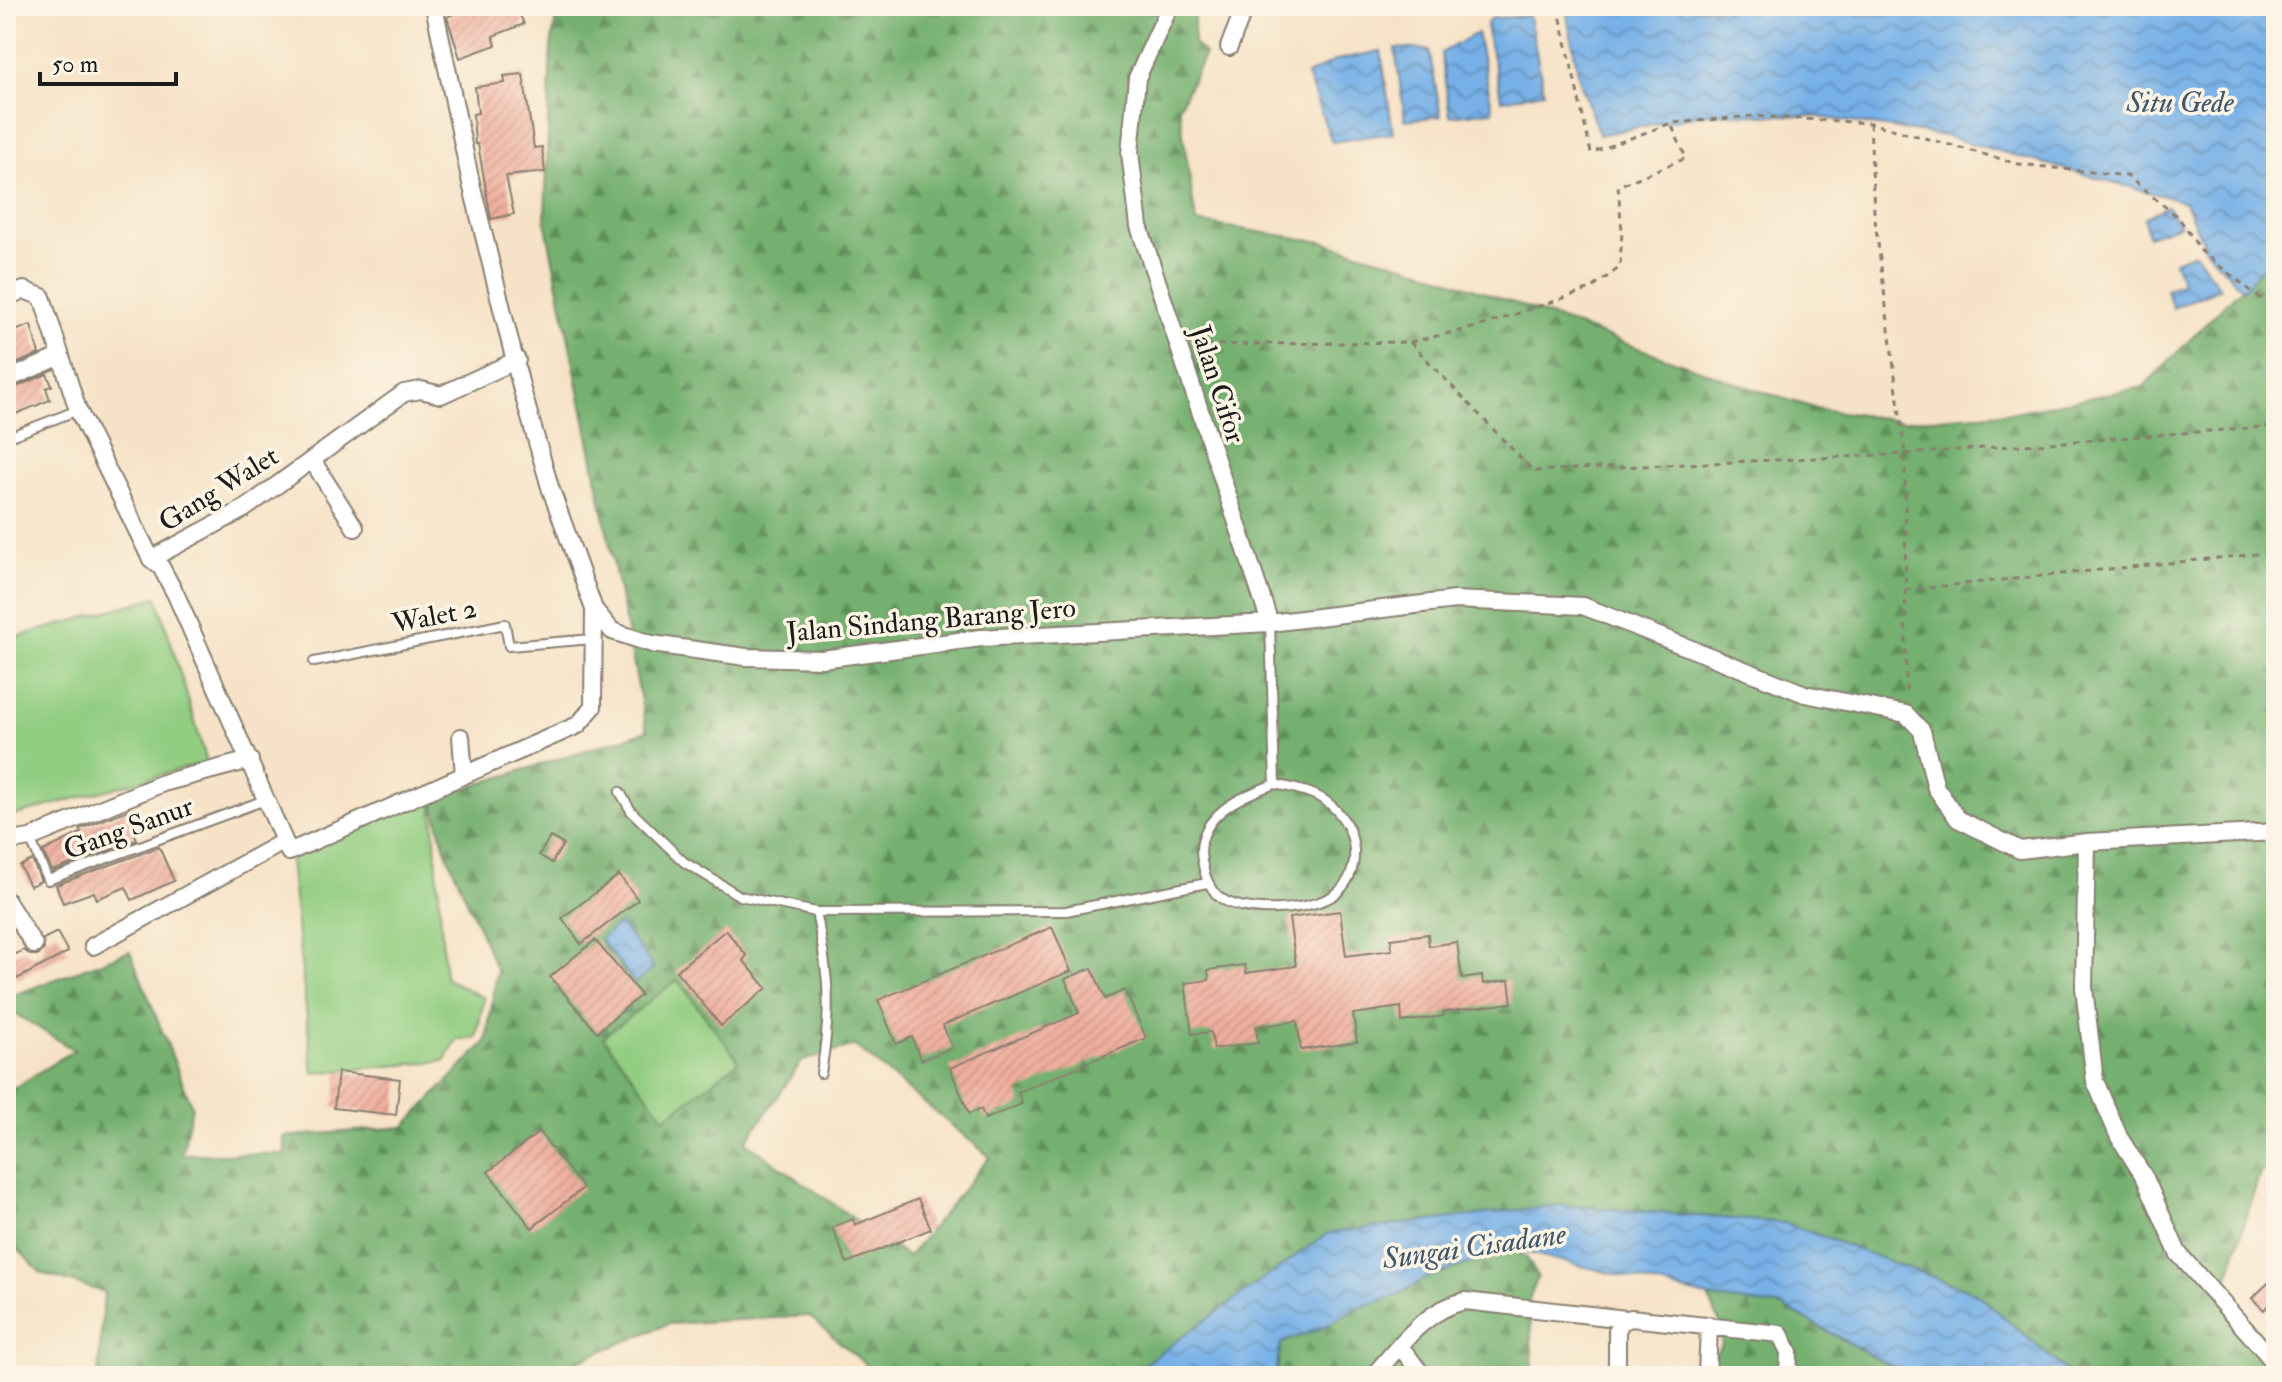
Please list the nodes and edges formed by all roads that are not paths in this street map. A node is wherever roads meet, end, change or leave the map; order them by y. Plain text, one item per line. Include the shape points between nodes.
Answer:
1 (434, 6) edge
2 (1170, 6) edge
3 (1245, 6) edge
4 (1229, 47) dead end
5 (6, 297) edge
6 (59, 357) junction
7 (517, 360) junction
8 (6, 380) edge
9 (78, 410) junction
10 (6, 438) edge
11 (312, 460) junction
12 (355, 528) dead end
13 (151, 559) junction
14 (598, 615) junction
15 (1270, 623) junction
16 (594, 639) junction
17 (314, 662) dead end
18 (461, 737) dead end
19 (250, 760) junction
20 (464, 775) junction
21 (1275, 784) junction
22 (620, 792) dead end
23 (265, 800) junction
24 (2276, 832) edge
25 (30, 838) junction
26 (6, 842) edge
27 (283, 842) junction
28 (2087, 842) junction
29 (1207, 883) junction
30 (6, 900) edge
31 (816, 912) junction
32 (34, 945) dead end
33 (93, 946) dead end
34 (821, 1073) dead end
35 (1626, 1319) junction
36 (1709, 1325) junction
37 (1400, 1346) junction
38 (2276, 1364) edge
39 (1373, 1376) edge
40 (1423, 1376) edge
41 (1617, 1376) edge
42 (1707, 1376) edge
43 (1788, 1376) edge

1 - 7 street via 471,183
2 - 15 street, Jalan Cifor via 1137,78 1130,153 1139,226
3 - 4 street
5 - 6 street via 24,290 42,297
6 - 8 street
6 - 9 street
7 - 11 street, Gang Walet via 441,395 404,393
7 - 14 street via 550,487
9 - 10 lane
9 - 13 street
11 - 12 street
11 - 13 street, Gang Walet via 244,509
13 - 19 street via 176,595
14 - 15 street, Jalan Sindang Barang Jero via 612,631 652,644 746,657 822,659 981,638
14 - 16 street
15 - 21 lane, Jalan Cifor
15 - 28 street, Jalan Sindang Barang Jero via 1455,600 1583,606 1805,694 1906,714 1922,731 1936,788 1958,819 2020,850
16 - 17 lane, Walet 2 via 509,646 505,624
16 - 20 street via 593,707 587,716 566,731
18 - 20 street
19 - 23 street
19 - 25 street via 163,783
20 - 27 street via 289,852
21 - 29 lane via 1248,793 1207,825 1201,854
21 - 29 lane via 1327,803 1345,824 1356,859 1353,876 1336,895 1298,907 1250,910 1223,901
22 - 31 lane via 631,811 684,862 740,896
23 - 25 lane, Gang Sanur via 48,880
23 - 27 street
24 - 28 street
25 - 26 street
27 - 33 street
28 - 38 street via 2084,988 2095,1081 2178,1253
29 - 31 lane via 1066,911
30 - 32 street
31 - 34 lane via 827,965 830,1020
35 - 36 street
35 - 37 street via 1465,1301 1428,1317
35 - 41 street via 1617,1331
36 - 42 street
36 - 43 street via 1780,1334 1789,1352
37 - 39 street
37 - 40 street

